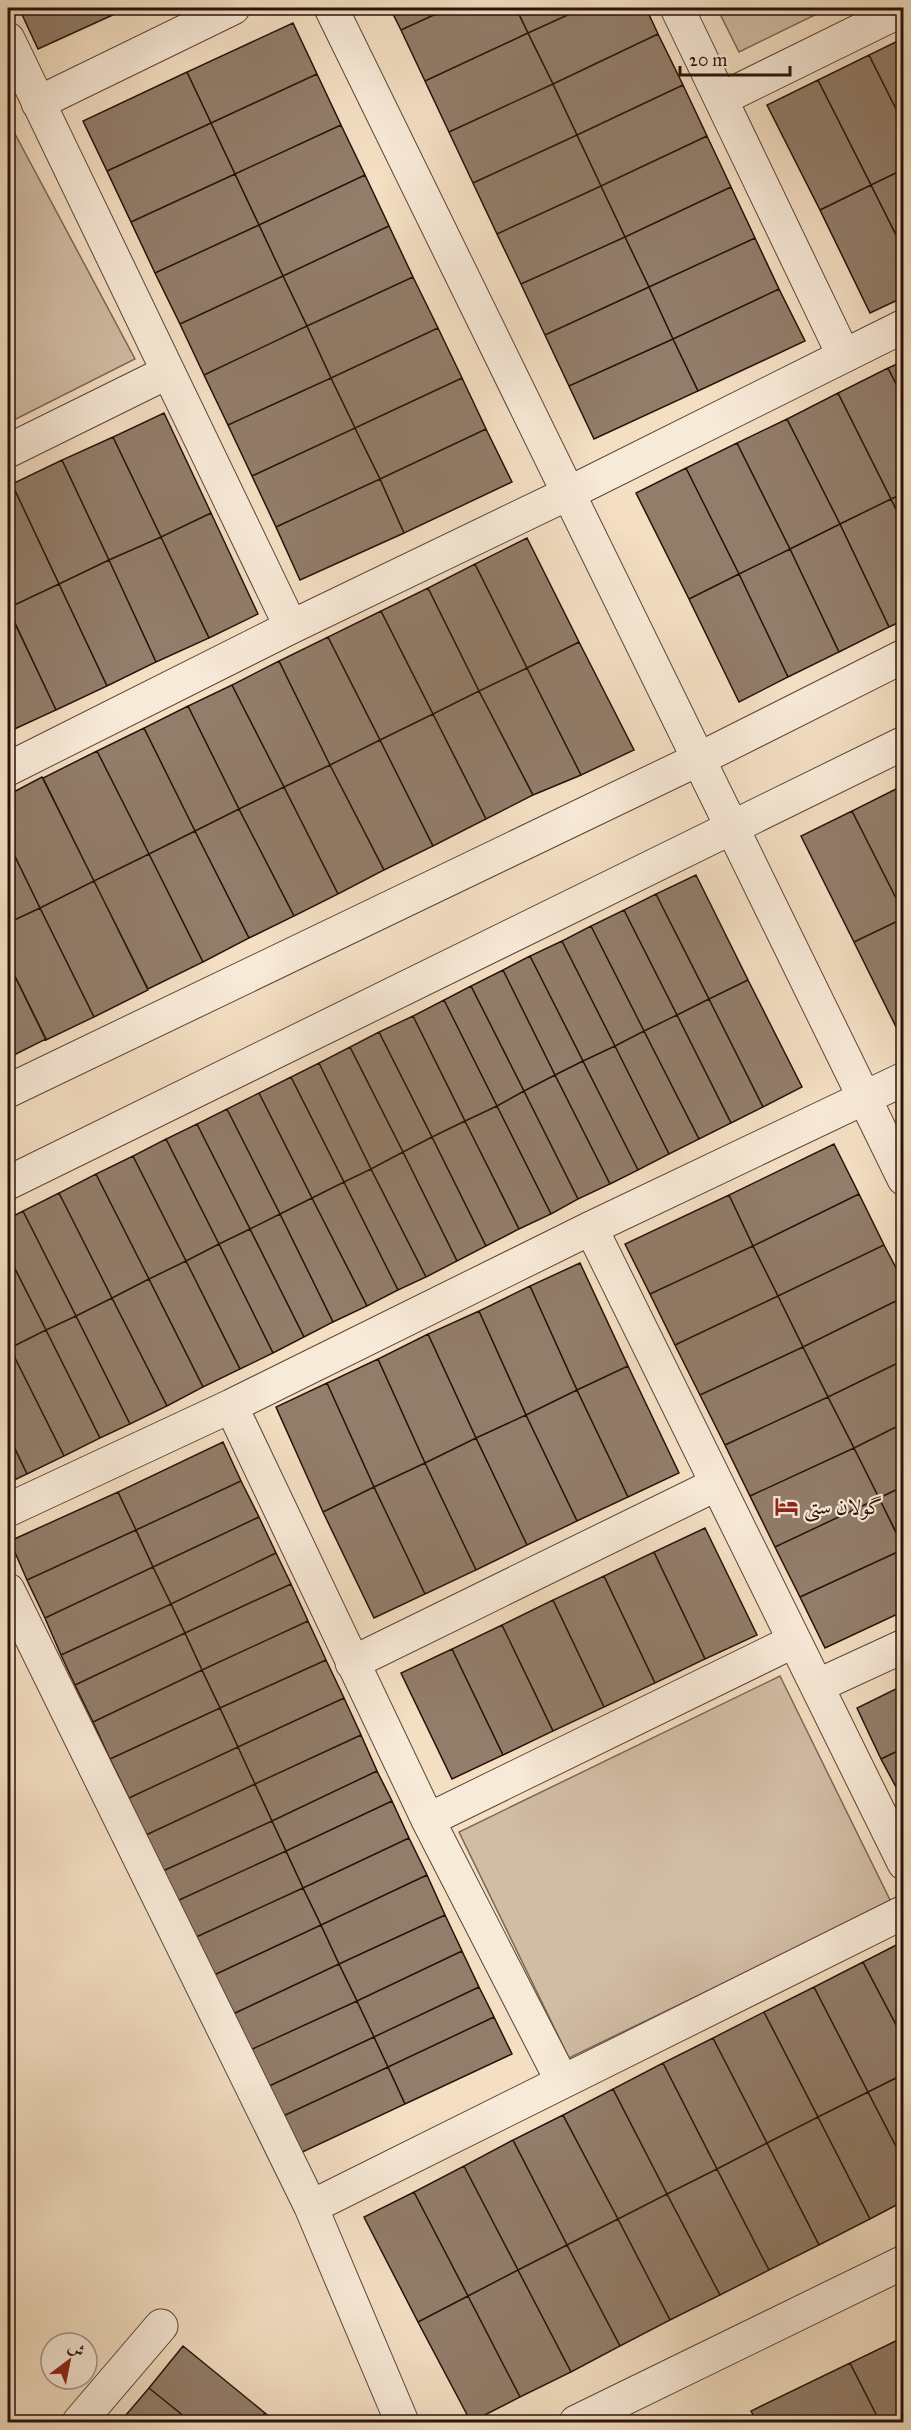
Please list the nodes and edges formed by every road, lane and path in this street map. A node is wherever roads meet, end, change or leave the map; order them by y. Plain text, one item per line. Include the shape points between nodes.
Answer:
1 (233, 8) edge
2 (331, 8) edge
3 (677, 8) edge
4 (903, 9) edge
5 (8, 39) edge
6 (26, 97) edge
7 (721, 99) junction
8 (903, 326) edge
9 (844, 356) junction
10 (168, 372) junction
11 (8, 451) edge
12 (569, 493) junction
13 (291, 627) junction
14 (903, 656) edge
15 (903, 743) edge
16 (699, 759) junction
17 (8, 769) edge
18 (732, 827) junction
19 (903, 1079) edge
20 (8, 1091) edge
21 (864, 1098) junction
22 (903, 1179) edge
23 (8, 1183) edge
24 (591, 1228) junction
25 (231, 1406) junction
26 (717, 1484) junction
27 (8, 1510) edge
28 (8, 1590) edge
29 (794, 1641) junction
30 (903, 1646) edge
31 (352, 1663) junction
32 (816, 1686) junction
33 (428, 1820) junction
34 (903, 1863) edge
35 (903, 1912) edge
36 (562, 2081) junction
37 (311, 2207) junction
38 (903, 2262) edge
39 (161, 2326) dead end
40 (79, 2422) edge
41 (402, 2422) edge
42 (576, 2422) edge

1 - 6 street
2 - 12 street
3 - 7 street
4 - 7 street
5 - 6 street
6 - 10 street
7 - 9 street
8 - 9 street
9 - 12 street
10 - 11 street
10 - 13 street
12 - 13 street
12 - 16 street
13 - 17 street
14 - 16 street
15 - 18 street
16 - 18 street
16 - 20 street
18 - 21 street
18 - 23 street
19 - 21 street
21 - 22 street
21 - 24 street
24 - 25 street
24 - 26 street
25 - 27 street
25 - 31 street
26 - 29 street
26 - 31 street
28 - 37 street
29 - 32 street
29 - 33 street
30 - 32 street
31 - 33 street
32 - 34 street
33 - 36 street
35 - 36 street
36 - 37 street
37 - 41 street
38 - 42 street
39 - 40 street

